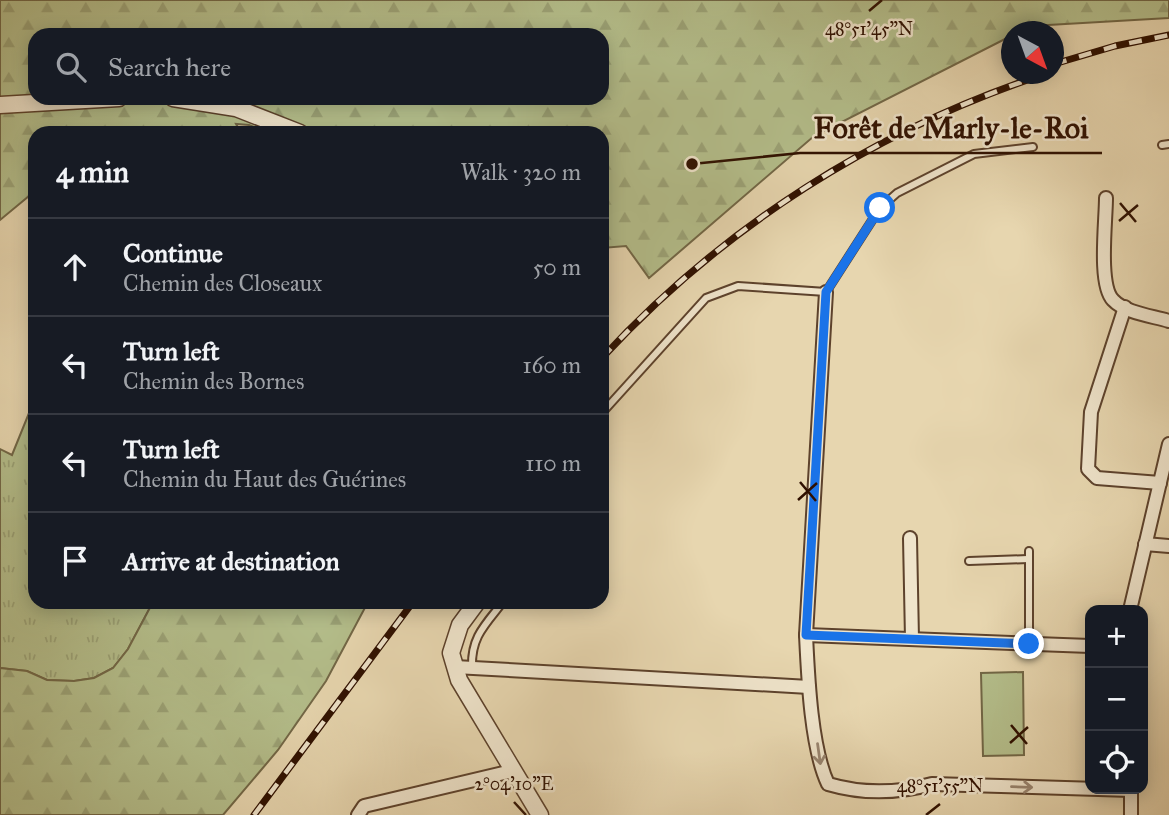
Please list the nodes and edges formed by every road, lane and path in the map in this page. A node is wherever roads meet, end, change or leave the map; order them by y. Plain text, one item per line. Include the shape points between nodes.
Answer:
1 (28, 103) edge
2 (0, 105) edge
3 (217, 105) edge
4 (282, 126) edge
5 (1033, 147) dead end
6 (1106, 198) dead end
7 (826, 292) junction
8 (1125, 307) junction
9 (1169, 321) edge
10 (609, 405) edge
11 (1169, 444) edge
12 (1160, 483) junction
13 (910, 538) dead end
14 (1167, 543) edge
15 (1145, 544) junction
16 (1028, 551) dead end
17 (1028, 559) junction
18 (969, 561) dead end
19 (1131, 605) edge
20 (472, 609) edge
21 (498, 609) edge
22 (806, 635) junction
23 (912, 639) junction
24 (1029, 644) junction
25 (1085, 646) edge
26 (455, 667) junction
27 (472, 668) junction
28 (809, 687) junction
29 (512, 771) junction
30 (1085, 788) edge
31 (1131, 794) edge
32 (358, 815) edge
33 (540, 815) edge
34 (1131, 815) edge

1 - 2 street
3 - 4 street
5 - 7 lane via 974,155 897,193 880,208
6 - 8 street via 1105,282 1112,300
7 - 10 lane via 738,286 706,298
7 - 22 street
8 - 9 street
8 - 12 street via 1091,412 1088,469 1097,478
11 - 12 street
12 - 15 street
13 - 23 street
14 - 15 street
15 - 19 street
16 - 17 lane
17 - 18 lane
17 - 24 lane
20 - 26 street via 460,625 451,653
21 - 27 lane via 471,650
22 - 23 street
22 - 28 street
23 - 24 street
24 - 25 street
26 - 27 street
26 - 29 street
27 - 28 street
28 -> 30 street via 821,769 828,784 851,790 911,790 932,784
29 - 32 street via 364,806
29 - 33 street
31 - 34 street

